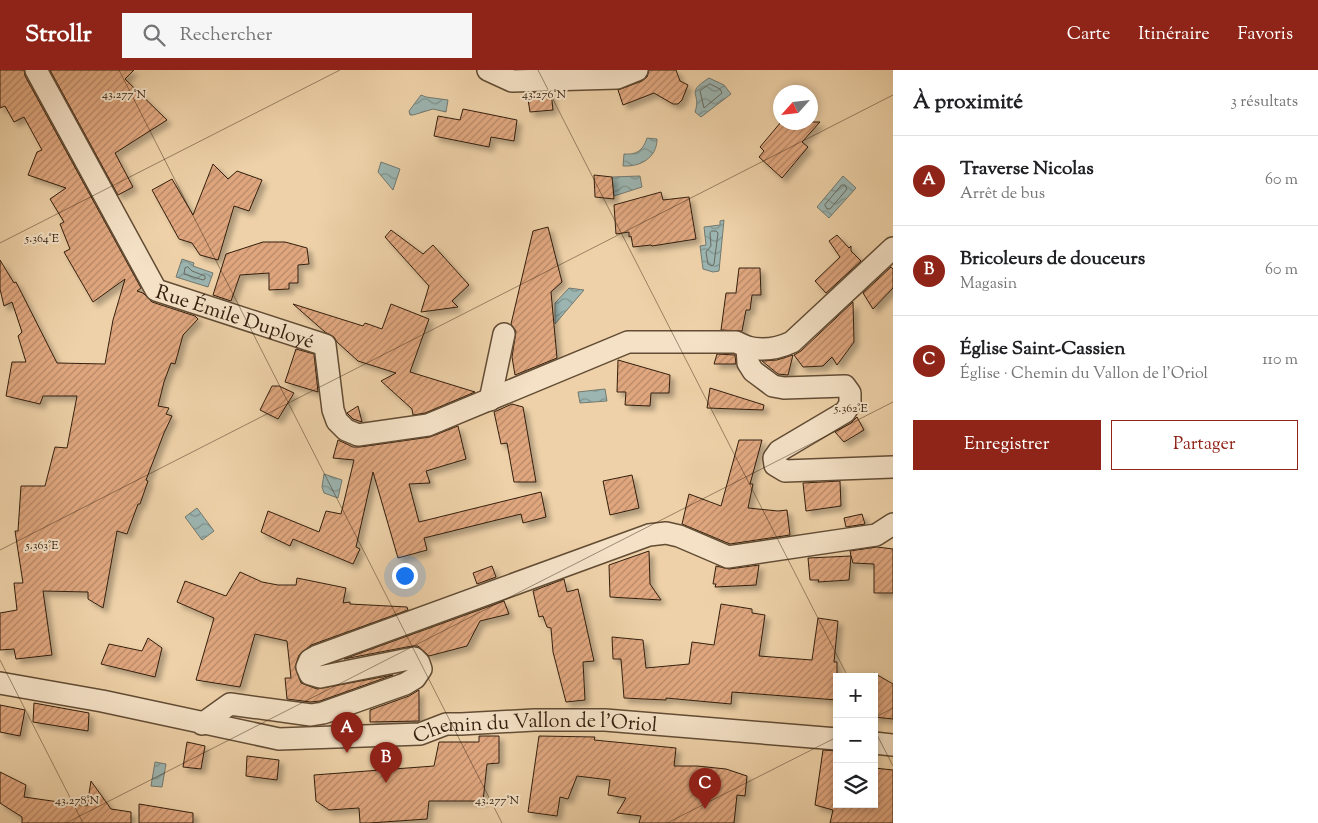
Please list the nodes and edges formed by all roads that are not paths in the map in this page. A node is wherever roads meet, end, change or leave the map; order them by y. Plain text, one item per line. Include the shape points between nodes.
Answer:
1 (36, 70) edge
2 (488, 70) edge
3 (637, 70) edge
4 (893, 248) edge
5 (504, 334) dead end
6 (746, 347) junction
7 (490, 400) junction
8 (893, 467) edge
9 (887, 533) edge
10 (0, 683) edge
11 (202, 724) junction
12 (833, 739) edge
13 (878, 743) edge
14 (893, 745) edge

1 - 7 street, Rue Émile Duployé via 156,290 325,345 333,410 337,421 346,430 358,436 428,425
2 - 3 street via 512,81 617,78
4 - 6 street, Rue Émile Duployé via 792,342 780,348
5 - 7 street
6 - 7 street, Rue Émile Duployé via 736,342 628,342
6 - 8 street via 748,363 753,371 773,386 844,386 850,393 846,412 779,450 774,458 776,465 786,471
9 - 11 street via 728,557 680,536 666,533 649,535 317,656 307,667 310,674 320,677 414,658 421,669 405,684 311,715 230,704
10 - 11 street, Chemin du Vallon de l'Oriol
11 - 12 street, Chemin du Vallon de l'Oriol via 278,739 420,734 446,724 605,720
13 - 14 street

